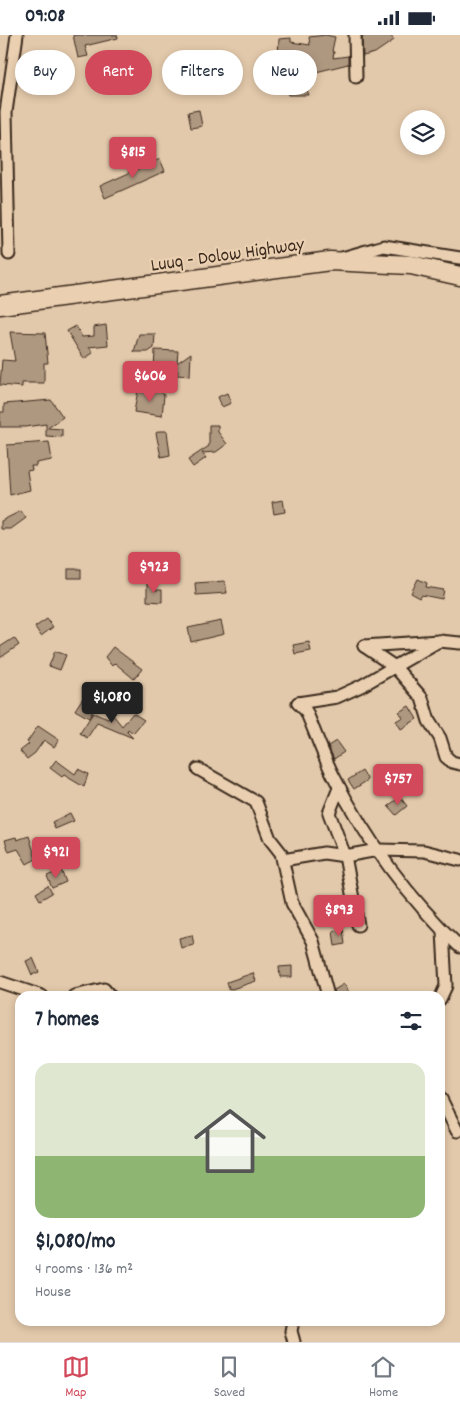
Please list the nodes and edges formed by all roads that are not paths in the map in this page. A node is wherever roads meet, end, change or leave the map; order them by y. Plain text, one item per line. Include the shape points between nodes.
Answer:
1 (17, 35) edge
2 (355, 35) edge
3 (356, 77) dead end
4 (9, 255) dead end
5 (460, 258) edge
6 (330, 261) junction
7 (460, 276) edge
8 (0, 305) edge
9 (440, 641) junction
10 (460, 643) edge
11 (395, 667) junction
12 (460, 764) edge
13 (198, 769) dead end
14 (340, 787) junction
15 (378, 850) junction
16 (345, 856) junction
17 (283, 860) junction
18 (460, 860) edge
19 (358, 925) dead end
20 (443, 931) junction
21 (460, 947) edge
22 (0, 983) edge
23 (26, 991) edge
24 (89, 991) edge
25 (106, 991) edge
26 (327, 991) edge
27 (444, 991) edge
28 (445, 1107) edge
29 (457, 1131) dead end
30 (292, 1326) edge
31 (294, 1342) edge

1 - 4 street via 6,112
2 - 3 street
5 - 6 street via 384,245
6 - 7 main road, Luuq - Dolow Highway via 411,265
6 - 8 main road, Luuq - Dolow Highway
9 - 10 street
9 - 11 street
9 - 11 street via 364,646
11 - 12 street via 422,698 446,757
11 - 14 street via 337,697 298,703 306,711
13 - 17 street via 256,803 270,839
14 - 15 street
14 - 16 street via 329,813
15 - 16 street
15 - 18 street via 424,851
15 - 20 street
16 - 17 street via 324,853
16 - 19 street
17 - 26 street via 292,903 313,941
20 - 21 street
20 - 27 street
22 - 23 street
24 - 25 street
28 - 29 street
30 - 31 street

